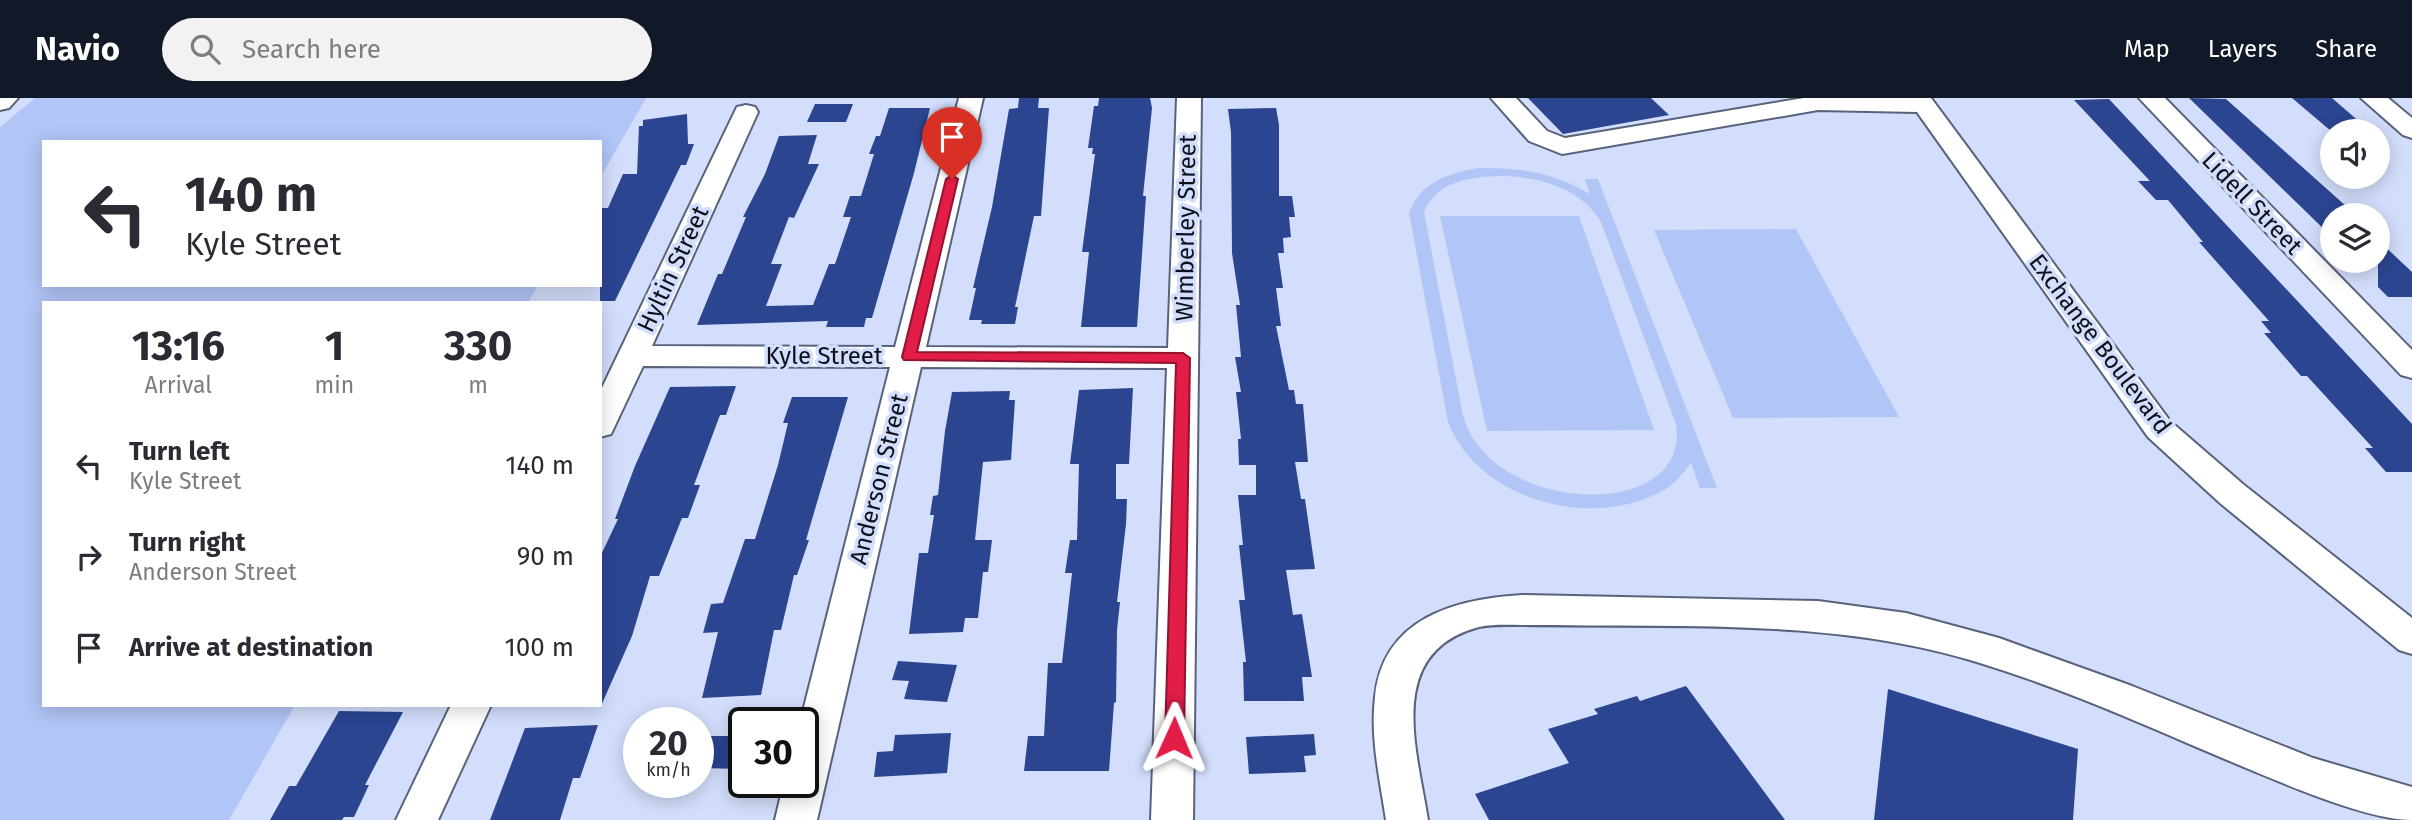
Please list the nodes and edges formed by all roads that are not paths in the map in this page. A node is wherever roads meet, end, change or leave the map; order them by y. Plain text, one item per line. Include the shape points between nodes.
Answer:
1 (6, 98) edge
2 (971, 98) edge
3 (1189, 98) edge
4 (1503, 98) edge
5 (2151, 98) edge
6 (2373, 98) edge
7 (1920, 101) edge
8 (0, 103) edge
9 (746, 112) dead end
10 (2412, 130) edge
11 (632, 356) junction
12 (909, 357) junction
13 (1183, 358) junction
14 (2412, 368) edge
15 (602, 422) edge
16 (2412, 639) edge
17 (470, 707) edge
18 (2412, 806) edge
19 (417, 820) edge
20 (796, 820) edge
21 (1172, 820) edge
22 (1407, 820) edge

1 - 8 street
2 - 12 street, Anderson Street
3 - 13 street, Wimberley Street
4 - 7 street via 1538,136 1562,146 1818,103
5 - 14 street, Lidell Street
6 - 10 street
7 - 16 street, Exchange Boulevard via 2159,429
9 - 11 street, Hyltin Street
11 - 12 street, Kyle Street
11 - 15 street, Hyltin Street
12 - 13 street, Kyle Street
12 - 20 street, Anderson Street
13 - 21 street, Wimberley Street
17 - 19 street
18 - 22 street via 2308,775 1986,649 1906,628 1818,616 1522,610 1475,614 1441,626 1413,647 1397,673 1392,707

